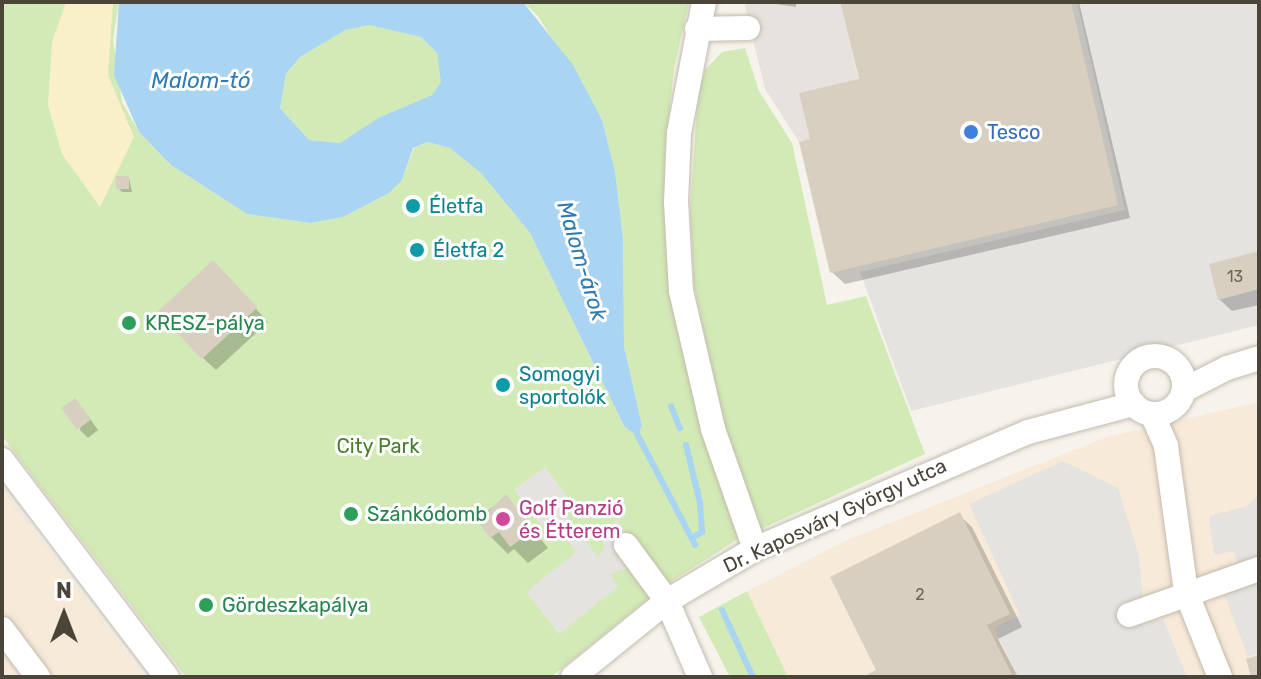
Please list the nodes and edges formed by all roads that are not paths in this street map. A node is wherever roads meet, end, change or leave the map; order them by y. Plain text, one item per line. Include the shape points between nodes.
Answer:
1 (704, 2) edge
2 (748, 28) dead end
3 (697, 29) junction
4 (1259, 358) edge
5 (1158, 396) junction
6 (2, 460) edge
7 (626, 545) dead end
8 (755, 549) junction
9 (1253, 571) edge
10 (1186, 592) junction
11 (667, 601) junction
12 (1129, 615) dead end
13 (2, 629) edge
14 (38, 677) edge
15 (167, 677) edge
16 (573, 677) edge
17 (700, 677) edge
18 (1220, 677) edge

1 - 3 street
2 - 3 street
3 - 8 street via 679,133 681,291 713,429
4 - 5 street, Dr. Kaposváry György utca
5 - 8 street, Dr. Kaposváry György utca via 1075,417 948,463
5 - 10 street
6 - 15 street
7 - 11 street
8 - 11 street, Dr. Kaposváry György utca
9 - 10 street
10 - 12 street
10 - 18 street
11 - 16 street, Dr. Kaposváry György utca
11 - 17 street
13 - 14 street

